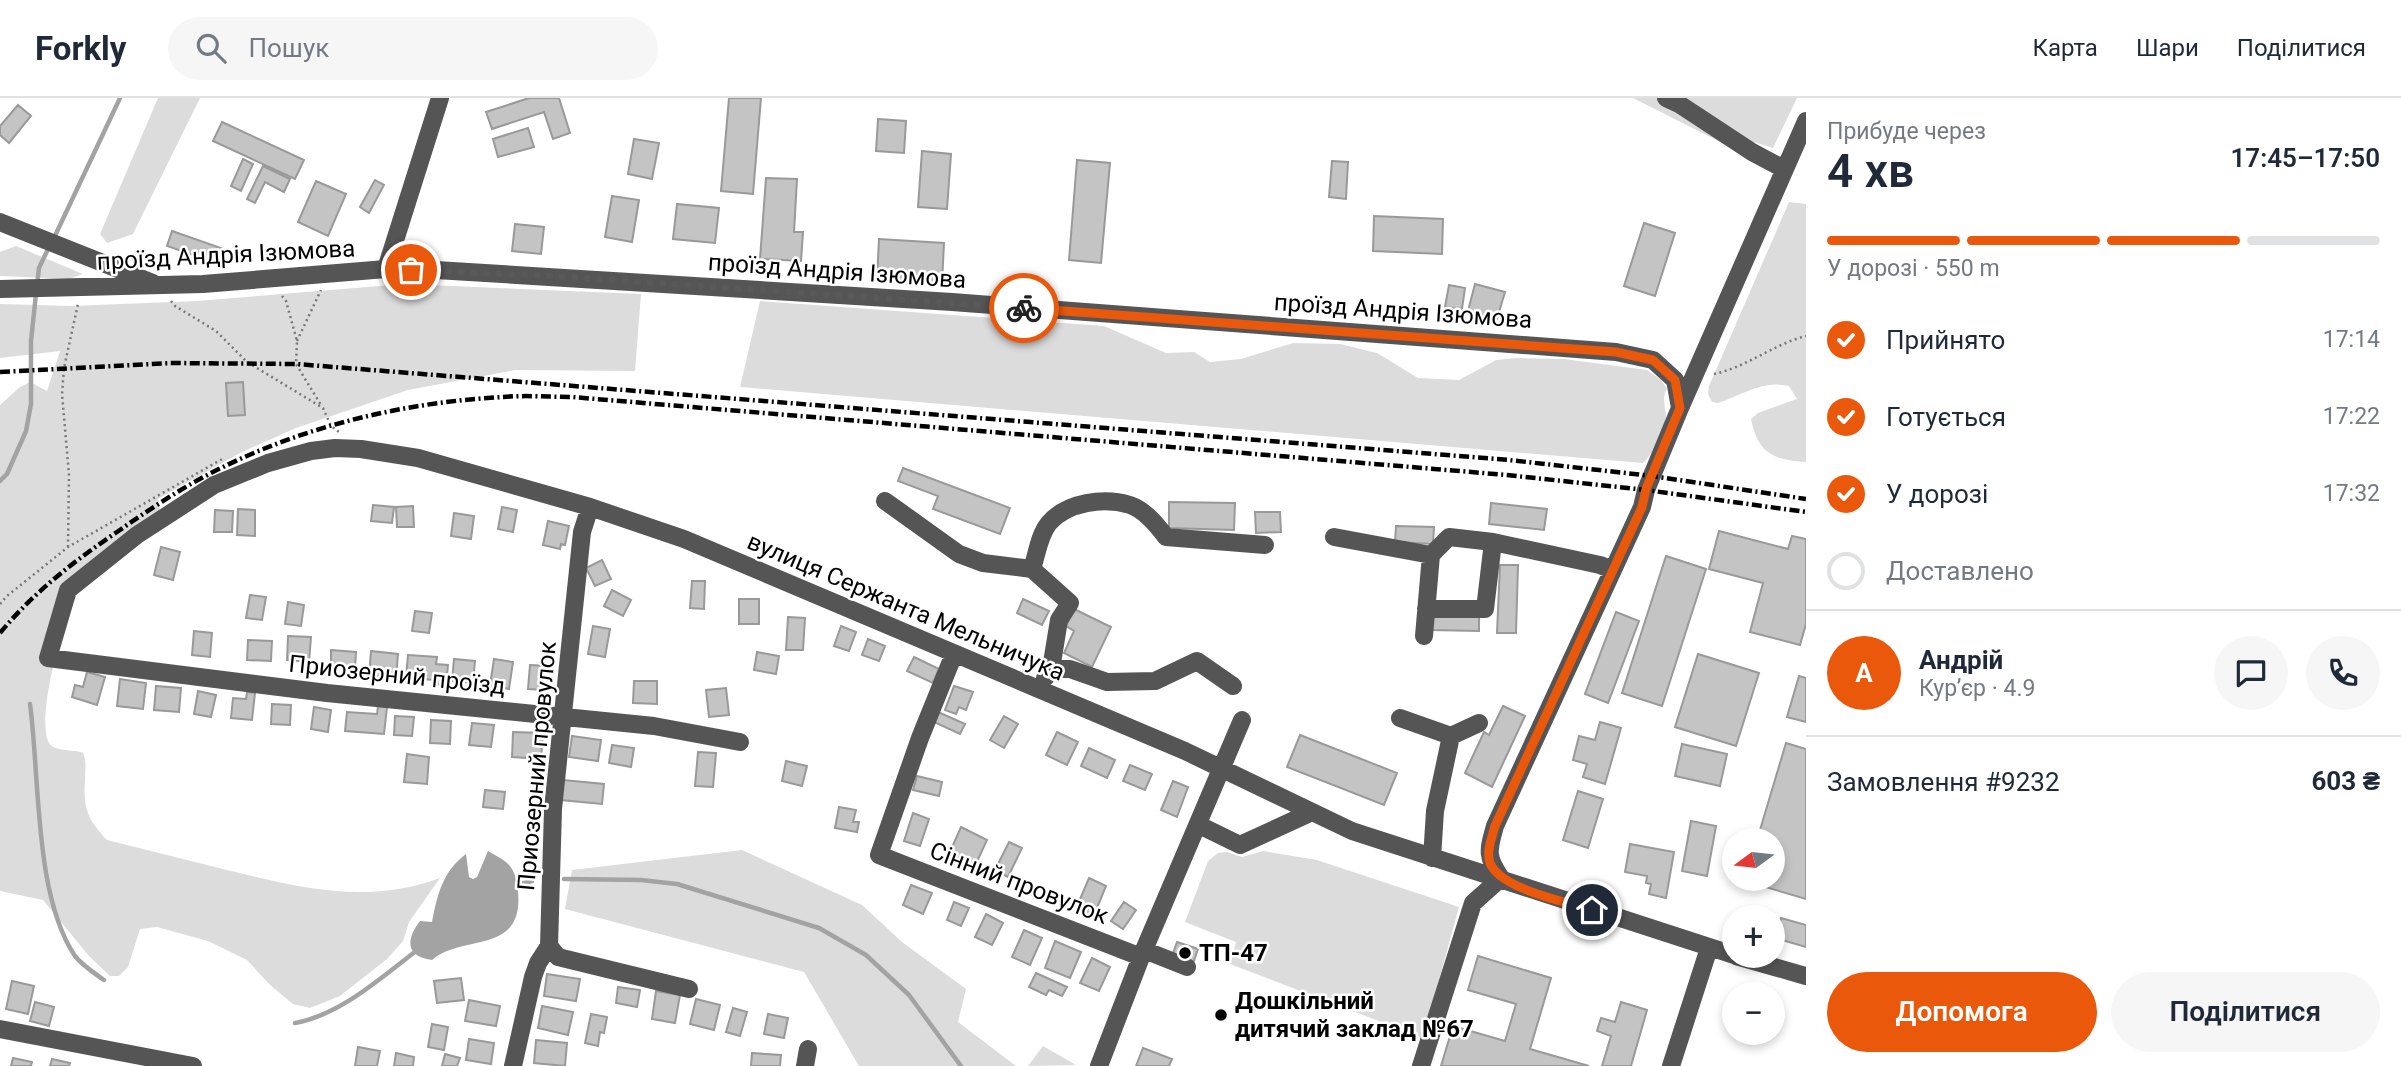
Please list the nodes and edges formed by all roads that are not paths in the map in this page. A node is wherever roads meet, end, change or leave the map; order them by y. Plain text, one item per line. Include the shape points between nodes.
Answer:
1 (440, 98) edge
2 (1666, 98) edge
3 (1806, 121) edge
4 (1784, 169) junction
5 (0, 222) edge
6 (386, 269) junction
7 (158, 285) junction
8 (0, 289) edge
9 (1680, 408) junction
10 (885, 501) dead end
11 (590, 507) junction
12 (1334, 537) dead end
13 (1493, 542) junction
14 (1265, 545) dead end
15 (1431, 555) junction
16 (1032, 569) junction
17 (1613, 570) junction
18 (1426, 609) junction
19 (1424, 636) dead end
20 (954, 654) junction
21 (48, 658) joint
22 (1051, 669) junction
23 (1233, 686) dead end
24 (1037, 689) junction
25 (564, 717) junction
26 (1400, 718) dead end
27 (1242, 720) dead end
28 (1479, 723) dead end
29 (1451, 736) junction
30 (740, 742) dead end
31 (1221, 769) junction
32 (1312, 812) junction
33 (1199, 825) junction
34 (1432, 858) junction
35 (1501, 878) junction
36 (549, 946) junction
37 (1709, 948) junction
38 (1722, 952) edge
39 (1143, 953) junction
40 (1186, 967) dead end
41 (1779, 968) edge
42 (1806, 976) edge
43 (688, 989) dead end
44 (0, 1028) edge
45 (193, 1066) edge
46 (513, 1066) edge
47 (1099, 1066) edge
48 (1421, 1066) edge
49 (1671, 1066) edge

1 - 6 street
2 - 4 street
3 - 4 street
4 - 9 street
5 - 7 street
6 - 7 street, проїзд Андрія Ізюмова
6 - 9 street, проїзд Андрія Ізюмова via 555,276 1616,352 1653,360 1675,380
7 - 8 street, проїзд Андрія Ізюмова
9 - 17 street
10 - 16 street via 959,554 983,563
11 - 20 street, вулиця Сержанта Мельничука via 684,539
11 - 21 street, вулиця Сержанта Мельничука via 418,458 361,449 311,451 214,485 137,535 68,590
11 - 25 street, Приозерний провулок via 582,532
12 - 15 street
13 - 15 street via 1449,537
13 - 17 street
13 - 18 street via 1485,609
14 - 16 street via 1166,537 1154,521 1131,505 1080,503 1049,523
15 - 18 street
16 - 22 street via 1070,603 1059,620
17 - 35 street via 1495,826 1490,863
18 - 19 street
20 - 24 street, вулиця Сержанта Мельничука
20 - 39 street, Сінний провулок via 880,855
21 - 25 street, Приозерний проїзд
22 - 23 street via 1107,682 1155,681 1197,661
22 - 24 street
24 - 31 street, вулиця Сержанта Мельничука
25 - 30 street, Приозерний проїзд via 654,726
25 - 36 street, Приозерний провулок via 553,809
26 - 29 street
27 - 31 street
28 - 29 street
29 - 34 street via 1435,811
31 - 32 street, вулиця Сержанта Мельничука
31 - 33 street
32 - 33 street via 1240,845
32 - 34 street, вулиця Сержанта Мельничука
33 - 39 street
34 - 35 street, вулиця Сержанта Мельничука
35 - 37 street, вулиця Сержанта Мельничука
35 - 48 street via 1473,903
36 - 43 street via 558,957
36 - 46 street, Приозерний провулок via 533,977
37 - 38 street, вулиця Сержанта Мельничука
37 - 49 street
39 - 40 street, Сінний провулок
39 - 47 street
41 - 42 street, вулиця Сержанта Мельничука
44 - 45 street

